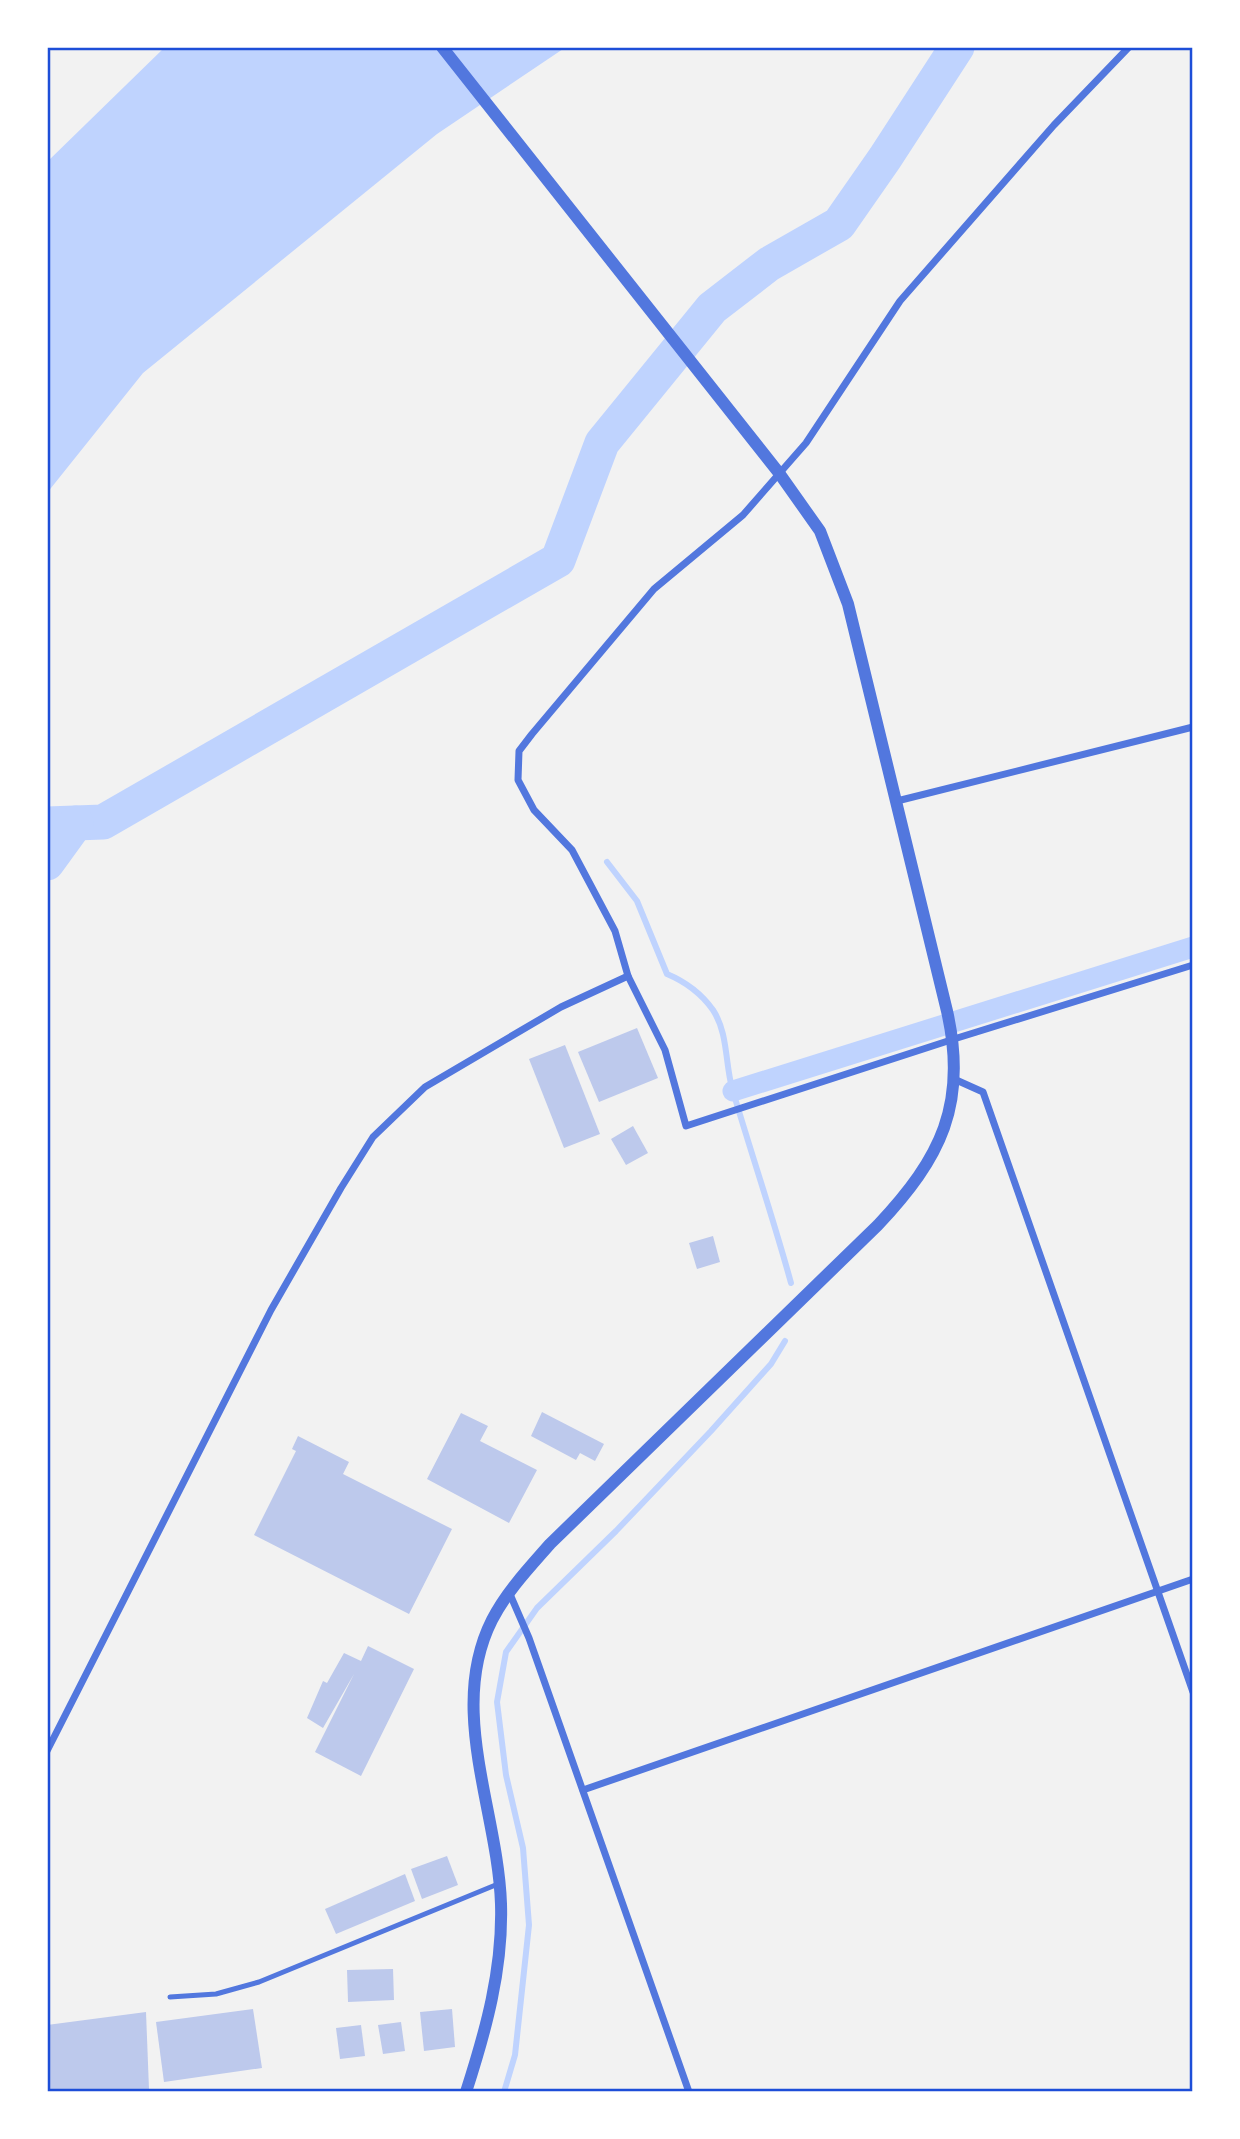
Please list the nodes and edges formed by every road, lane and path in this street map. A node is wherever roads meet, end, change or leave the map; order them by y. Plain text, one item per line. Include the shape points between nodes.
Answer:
1 (442, 47) edge
2 (1129, 47) edge
3 (779, 473) junction
4 (1193, 727) edge
5 (897, 801) junction
6 (1193, 965) edge
7 (628, 976) junction
8 (954, 1039) junction
9 (954, 1079) junction
10 (1193, 1579) edge
11 (509, 1591) junction
12 (1158, 1591) junction
13 (1193, 1692) edge
14 (47, 1751) edge
15 (583, 1790) junction
16 (498, 1884) junction
17 (170, 1997) dead end
18 (466, 2092) edge
19 (689, 2092) edge

1 - 3 street
2 - 3 street via 900,301 806,443
3 - 5 street via 820,531 834,565
3 - 7 street via 743,515 654,589 519,751 518,780 534,810 572,850 615,931
4 - 5 street
5 - 8 street
6 - 8 street
7 - 8 street via 665,1050 686,1126
7 - 14 street via 561,1007 425,1087 373,1137 271,1310
8 - 9 street
9 - 11 street via 936,1148 897,1205 550,1544
9 - 12 street via 983,1092
10 - 12 street
11 - 15 street
11 - 16 street via 485,1636 473,1700
12 - 13 street
12 - 15 street
15 - 19 street
16 - 17 lane via 260,1982 216,1994
16 - 18 street via 500,1942 495,1984

